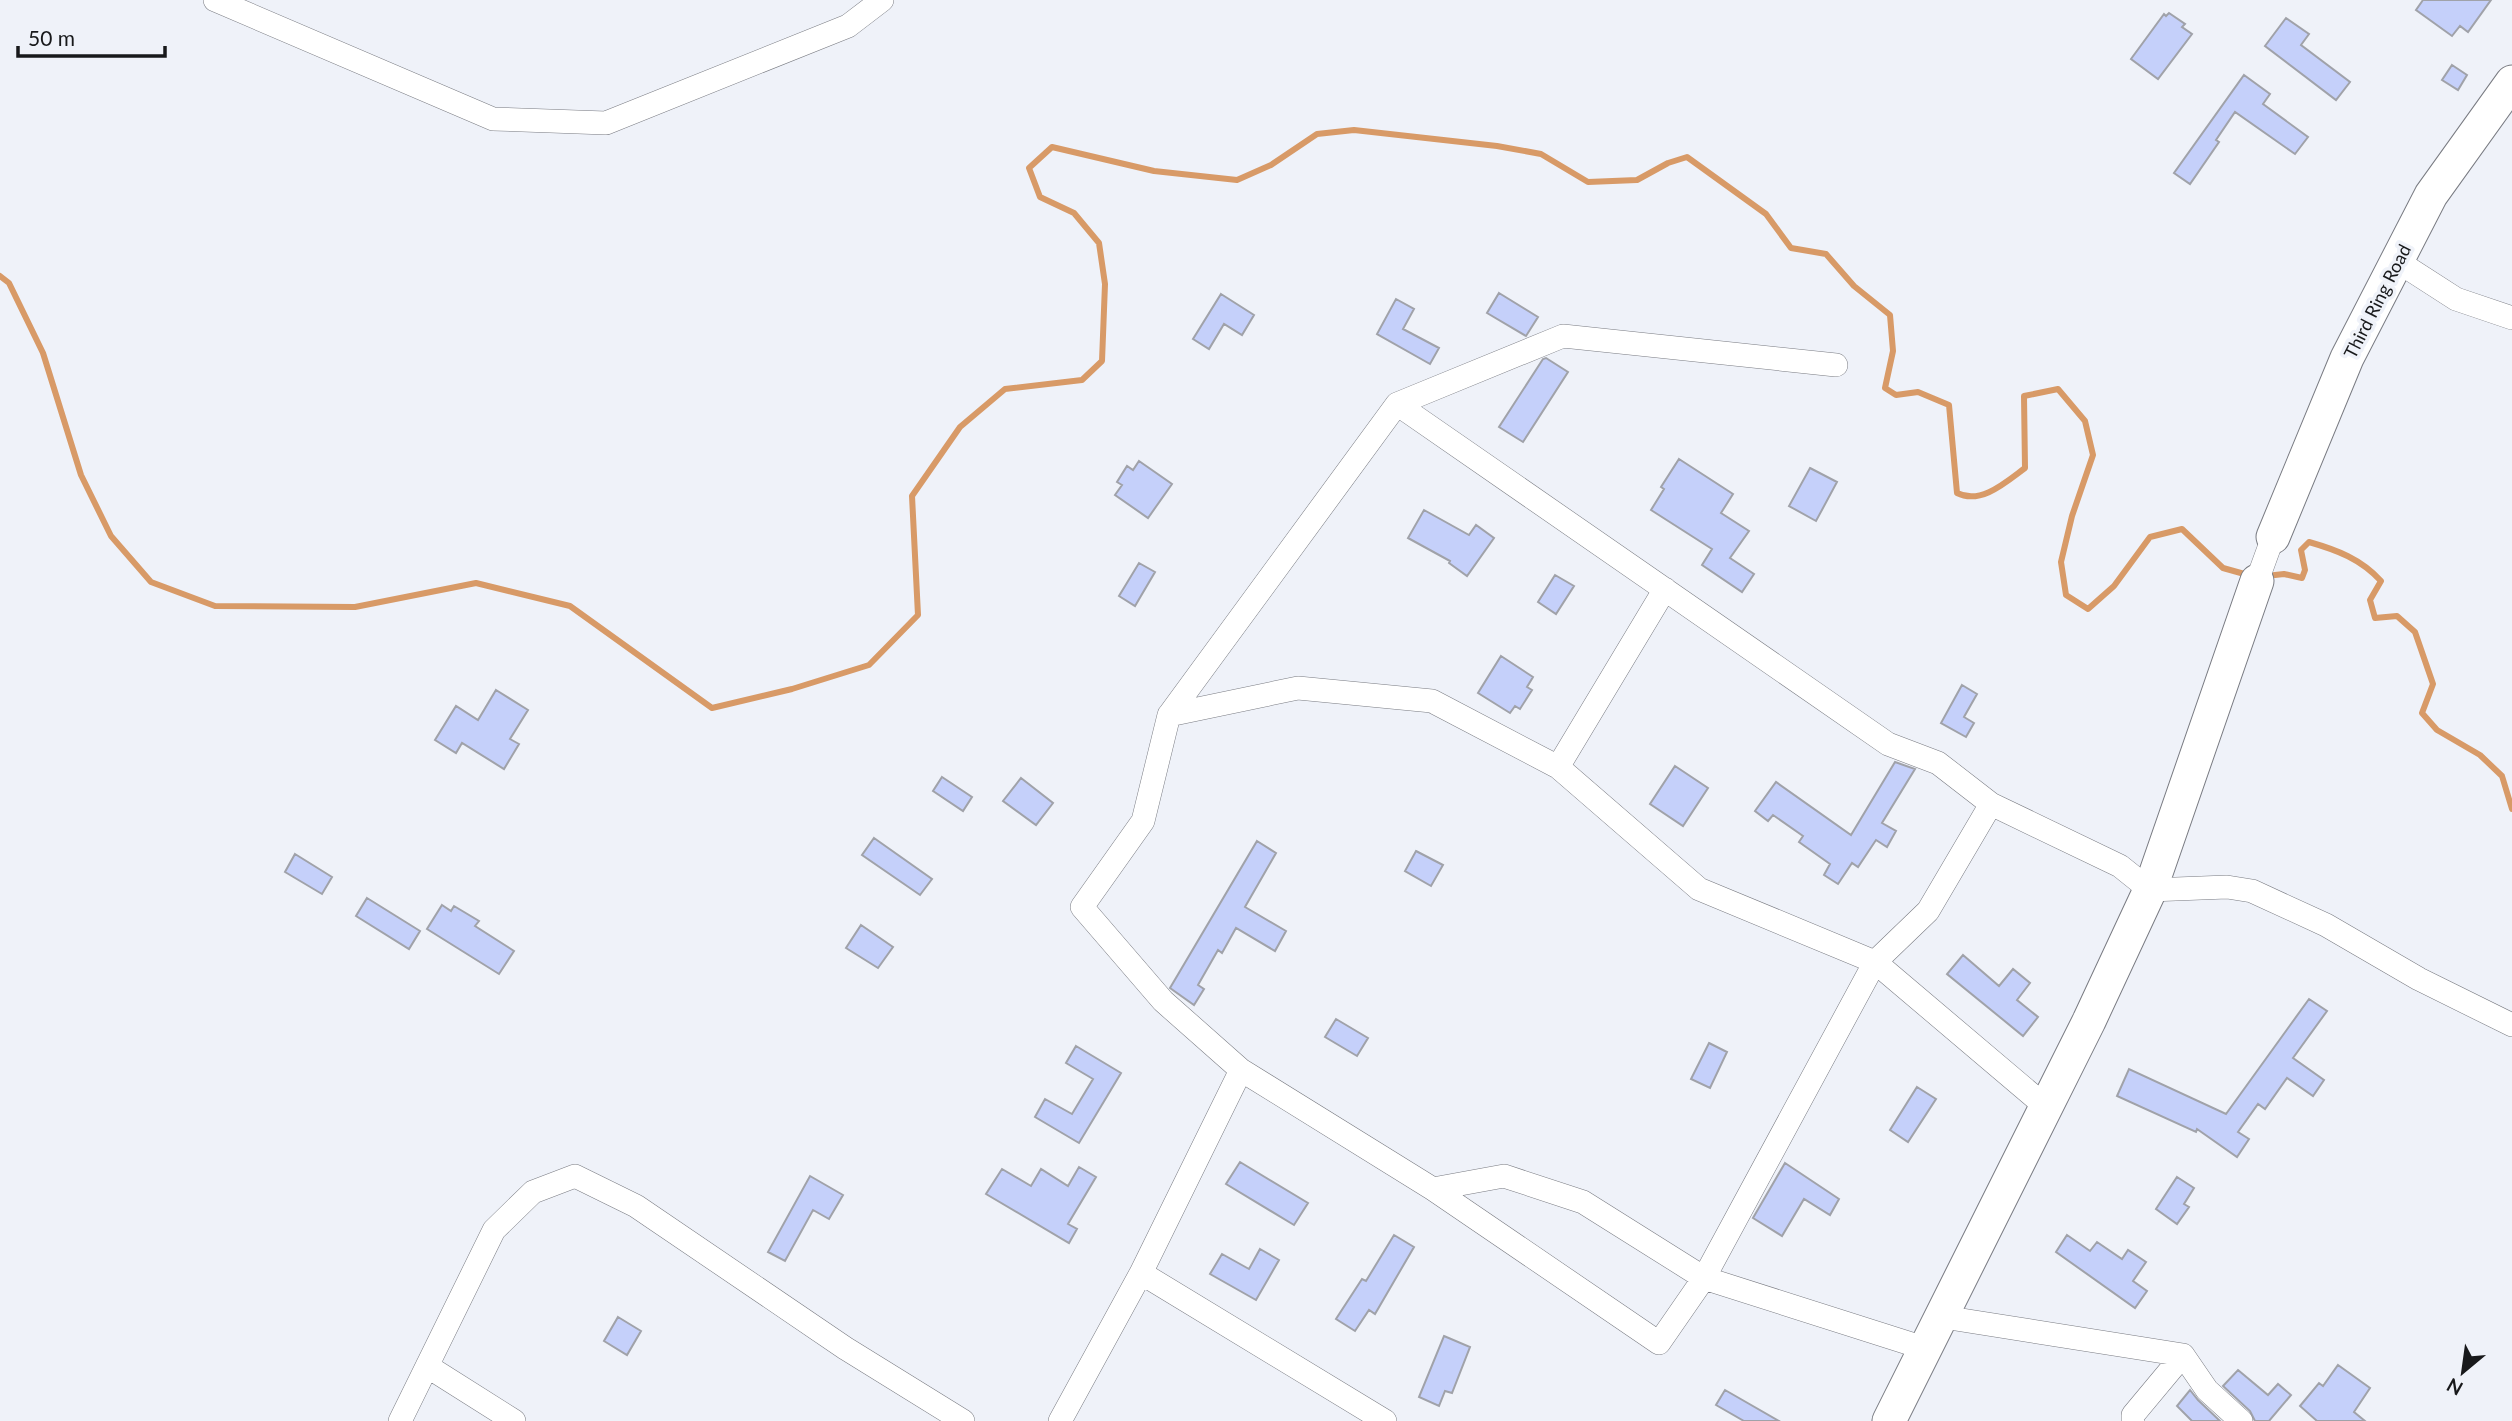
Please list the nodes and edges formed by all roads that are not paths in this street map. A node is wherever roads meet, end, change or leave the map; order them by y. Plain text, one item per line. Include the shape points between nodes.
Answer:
1 (215, 0) edge
2 (882, 0) edge
3 (2512, 82) edge
4 (2397, 261) junction
5 (2512, 318) edge
6 (1836, 365) dead end
7 (1396, 404) junction
8 (2273, 537) joint
9 (2257, 581) joint
10 (1665, 589) junction
11 (1169, 715) junction
12 (1558, 767) junction
13 (1991, 804) junction
14 (2150, 890) junction
15 (1875, 962) junction
16 (2512, 1025) edge
17 (1241, 1070) junction
18 (2045, 1106) junction
19 (1433, 1189) junction
20 (1141, 1273) junction
21 (1703, 1278) junction
22 (1943, 1317) junction
23 (1927, 1349) junction
24 (2183, 1355) junction
25 (427, 1366) junction
26 (400, 1421) edge
27 (514, 1421) edge
28 (963, 1421) edge
29 (1060, 1421) edge
30 (1385, 1421) edge
31 (1889, 1421) edge
32 (2133, 1421) edge
33 (2241, 1421) edge

1 - 2 street via 493,119 606,123 848,26
3 - 4 street, Third Ring Road via 2431,195
4 - 5 street via 2456,299
4 - 8 street, Third Ring Road via 2347,358
6 - 7 street via 1563,336
7 - 10 street
7 - 11 street
8 - 9 street
9 - 14 street
10 - 12 street
10 - 13 street via 1888,744 1938,763
11 - 12 street via 1298,688 1432,701
11 - 17 street via 1143,821 1082,907 1163,1001
12 - 15 street via 1699,888
13 - 14 street via 2120,866
13 - 15 street via 1928,911
14 - 16 street via 2227,887 2252,891 2326,925 2419,979
14 - 18 street
15 - 18 street
15 - 21 street
17 - 19 street
17 - 20 street
18 - 22 street
19 - 21 street via 1504,1177 1583,1202
19 - 21 street via 1659,1343
20 - 29 street
20 - 30 street
21 - 23 street
22 - 23 street
22 - 24 street
23 - 31 street
24 - 32 street via 2133,1415
24 - 33 street via 2207,1390
25 - 26 street
25 - 27 street
25 - 28 street via 494,1230 533,1192 575,1176 636,1206 845,1348

